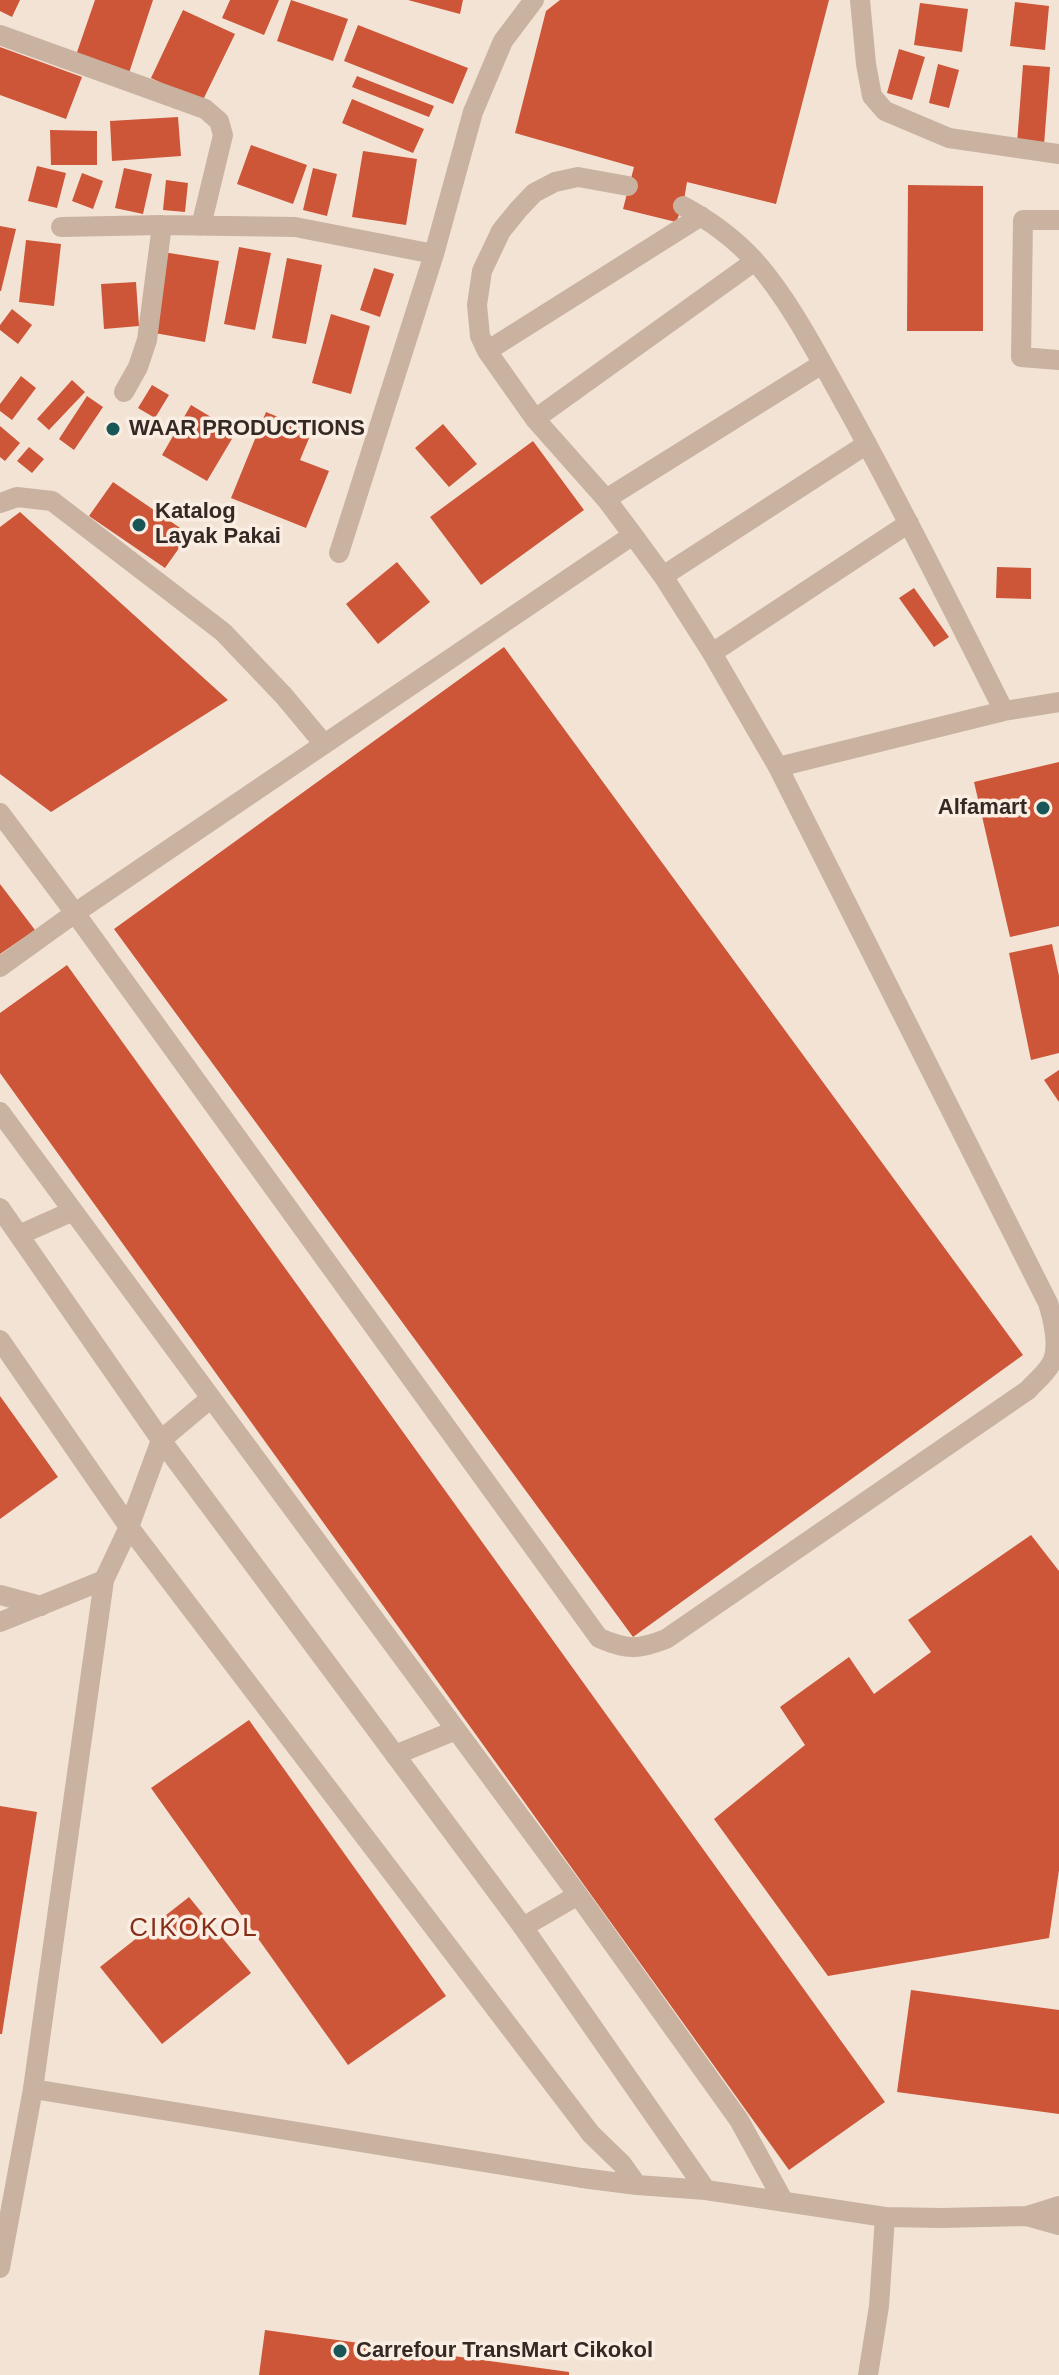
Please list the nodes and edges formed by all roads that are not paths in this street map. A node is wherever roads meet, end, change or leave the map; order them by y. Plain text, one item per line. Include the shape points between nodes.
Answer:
1 (534, 0) edge
2 (860, 0) edge
3 (0, 35) edge
4 (1059, 154) edge
5 (628, 186) dead end
6 (683, 206) dead end
7 (701, 216) junction
8 (1059, 220) edge
9 (162, 225) junction
10 (201, 226) junction
11 (61, 227) dead end
12 (434, 254) junction
13 (755, 261) junction
14 (487, 351) junction
15 (1059, 360) edge
16 (822, 364) junction
17 (124, 392) dead end
18 (535, 419) junction
19 (867, 444) junction
20 (606, 499) junction
21 (0, 503) edge
22 (909, 523) junction
23 (633, 535) junction
24 (339, 553) dead end
25 (663, 576) junction
26 (712, 653) junction
27 (1059, 702) edge
28 (1004, 711) junction
29 (324, 744) junction
30 (778, 767) junction
31 (0, 813) edge
32 (75, 913) junction
33 (0, 967) edge
34 (0, 1112) edge
35 (0, 1208) edge
36 (73, 1211) junction
37 (19, 1235) junction
38 (0, 1340) edge
39 (1057, 1359) edge
40 (211, 1398) junction
41 (161, 1440) junction
42 (129, 1527) junction
43 (104, 1580) junction
44 (0, 1595) edge
45 (41, 1606) junction
46 (0, 1622) edge
47 (456, 1730) junction
48 (395, 1755) junction
49 (578, 1895) junction
50 (523, 1927) junction
51 (33, 2089) junction
52 (637, 2185) junction
53 (706, 2190) junction
54 (784, 2202) junction
55 (1059, 2206) edge
56 (1027, 2216) junction
57 (885, 2217) junction
58 (1059, 2225) edge
59 (0, 2268) edge
60 (868, 2375) edge

1 - 12 street via 503,41 473,112
2 - 4 street via 872,96 885,111 949,138
3 - 10 street via 205,109 219,121 223,135
5 - 14 street via 578,177 555,182 518,210 488,255 478,287 477,321
6 - 7 street
7 - 13 street
7 - 14 street
8 - 15 street via 1023,220 1021,357
9 - 10 street
9 - 11 street
9 - 17 street via 147,340
10 - 12 street via 295,227
12 - 24 street
13 - 16 street
13 - 18 street
14 - 18 street
16 - 19 street
16 - 20 street
18 - 20 street
19 - 22 street
19 - 25 street
20 - 23 street
21 - 29 street via 17,497 52,501 223,632
22 - 26 street
22 - 28 street
23 - 25 street
23 - 29 street
25 - 26 street
26 - 30 street
27 - 28 street
28 - 30 street
29 - 32 street
30 - 39 street via 1048,1303
31 - 32 street
32 - 33 street
32 - 39 street via 599,1638 622,1648 644,1648 666,1639 1028,1390
34 - 36 street
35 - 37 street
36 - 37 street
36 - 40 street
37 - 41 street
38 - 42 street
40 - 41 street
40 - 47 street
41 - 42 street
41 - 48 street
42 - 43 street
42 - 52 street via 591,2134
43 - 45 street
43 - 51 street
44 - 45 street
45 - 46 street
47 - 48 street
47 - 49 street
48 - 50 street
49 - 50 street
49 - 54 street via 739,2120
50 - 53 street
51 - 52 street
51 - 59 street
52 - 53 street
53 - 54 street
54 - 57 street
55 - 56 street
56 - 57 street
56 - 58 street
57 - 60 street

